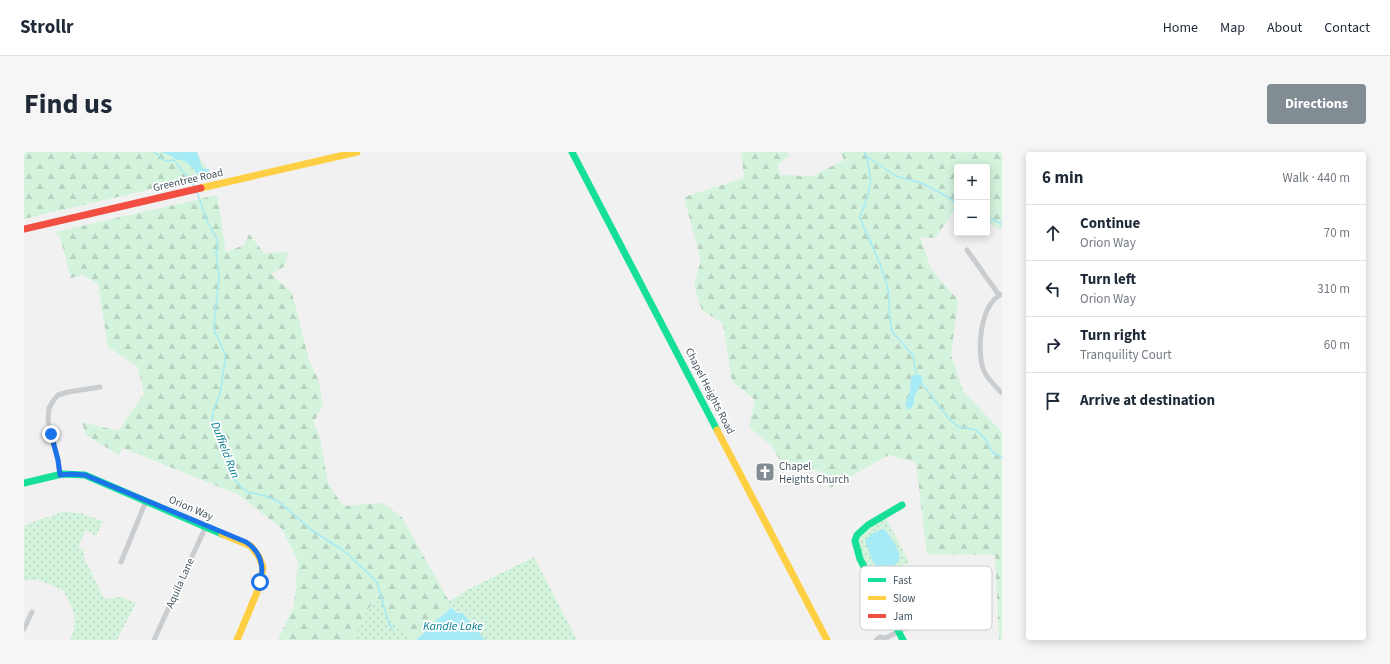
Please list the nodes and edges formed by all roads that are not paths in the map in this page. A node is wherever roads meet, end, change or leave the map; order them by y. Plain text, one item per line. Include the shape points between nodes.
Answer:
1 (357, 152) edge
2 (572, 152) edge
3 (24, 229) edge
4 (967, 250) dead end
5 (1001, 295) edge
6 (100, 387) dead end
7 (1002, 393) edge
8 (60, 475) junction
9 (24, 483) edge
10 (146, 501) junction
11 (902, 506) dead end
12 (206, 526) junction
13 (121, 562) dead end
14 (864, 566) edge
15 (32, 612) dead end
16 (24, 629) edge
17 (902, 630) edge
18 (898, 632) junction
19 (885, 639) edge
20 (154, 640) edge
21 (237, 640) edge
22 (827, 640) edge
23 (876, 640) edge
24 (903, 640) edge

1 - 3 street, Greentree Road
2 - 22 street, Chapel Heights Road
4 - 5 street
5 - 7 street via 991,304 984,318 981,359 984,372
6 - 8 street via 58,396 49,408 48,421
8 - 9 street, Orion Way
8 - 10 street, Orion Way via 85,475
10 - 12 street, Orion Way
10 - 13 street
11 - 14 street via 858,532 856,548
12 - 20 street, Aquila Lane
12 - 21 street, Orion Way via 251,546 261,562 263,570 260,582
15 - 16 street
17 - 18 street
18 - 19 street
18 - 24 street
19 - 23 street via 880,637

